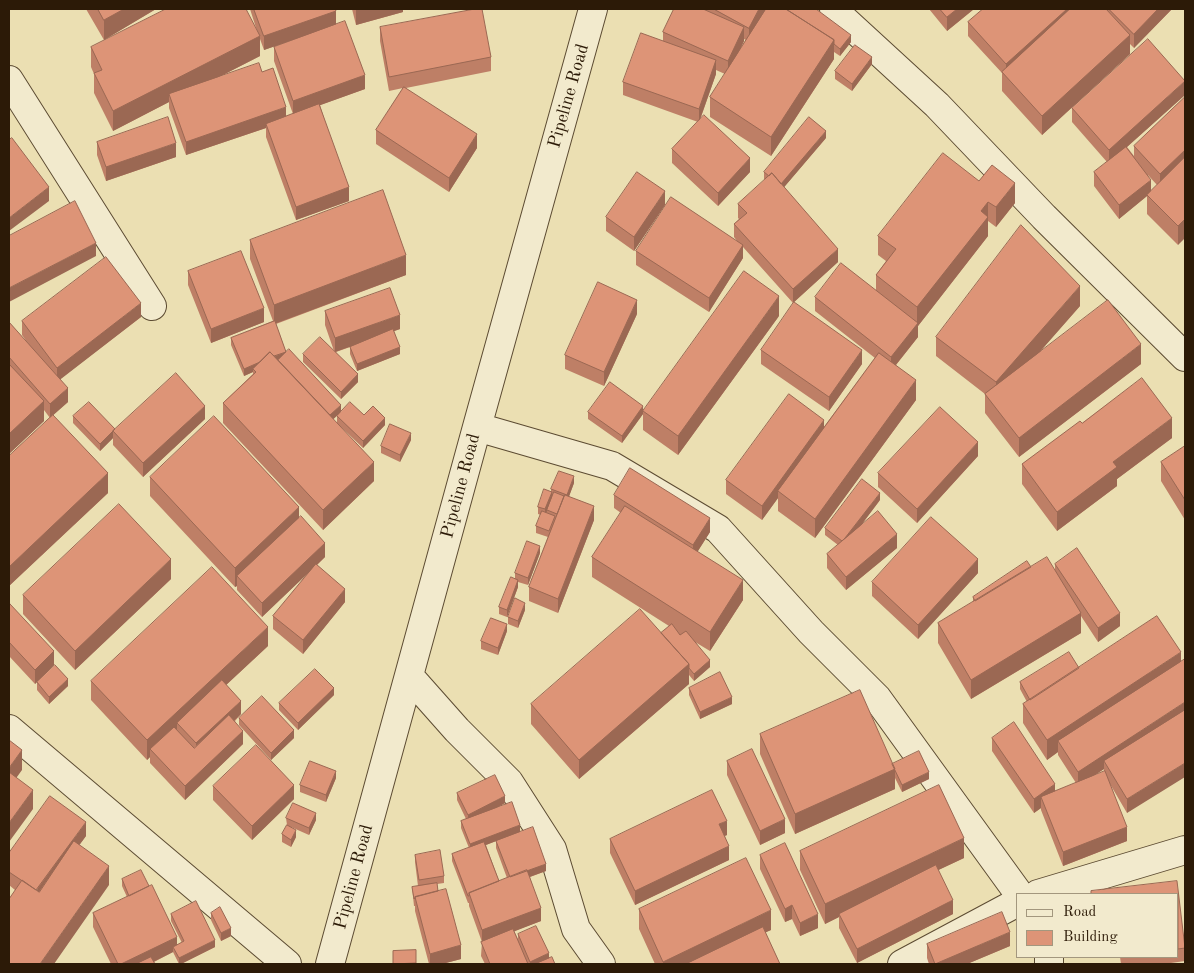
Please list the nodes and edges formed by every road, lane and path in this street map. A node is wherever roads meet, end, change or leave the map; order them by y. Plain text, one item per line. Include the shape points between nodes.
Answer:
1 (593, 9) edge
2 (834, 9) edge
3 (9, 80) edge
4 (152, 306) dead end
5 (1185, 357) edge
6 (477, 426) junction
7 (410, 677) junction
8 (9, 729) edge
9 (1185, 850) edge
10 (1049, 892) edge
11 (1018, 893) edge
12 (1016, 903) edge
13 (287, 964) edge
14 (330, 964) edge
15 (601, 964) edge
16 (902, 964) edge

1 - 6 street, Pipeline Road
2 - 5 street via 937,105 1044,218
3 - 4 street
6 - 7 street, Pipeline Road
6 - 11 street via 612,466 718,529 877,698
7 - 14 street, Pipeline Road
7 - 15 street via 509,782 552,849 576,929
8 - 13 street
9 - 10 street
12 - 16 street

